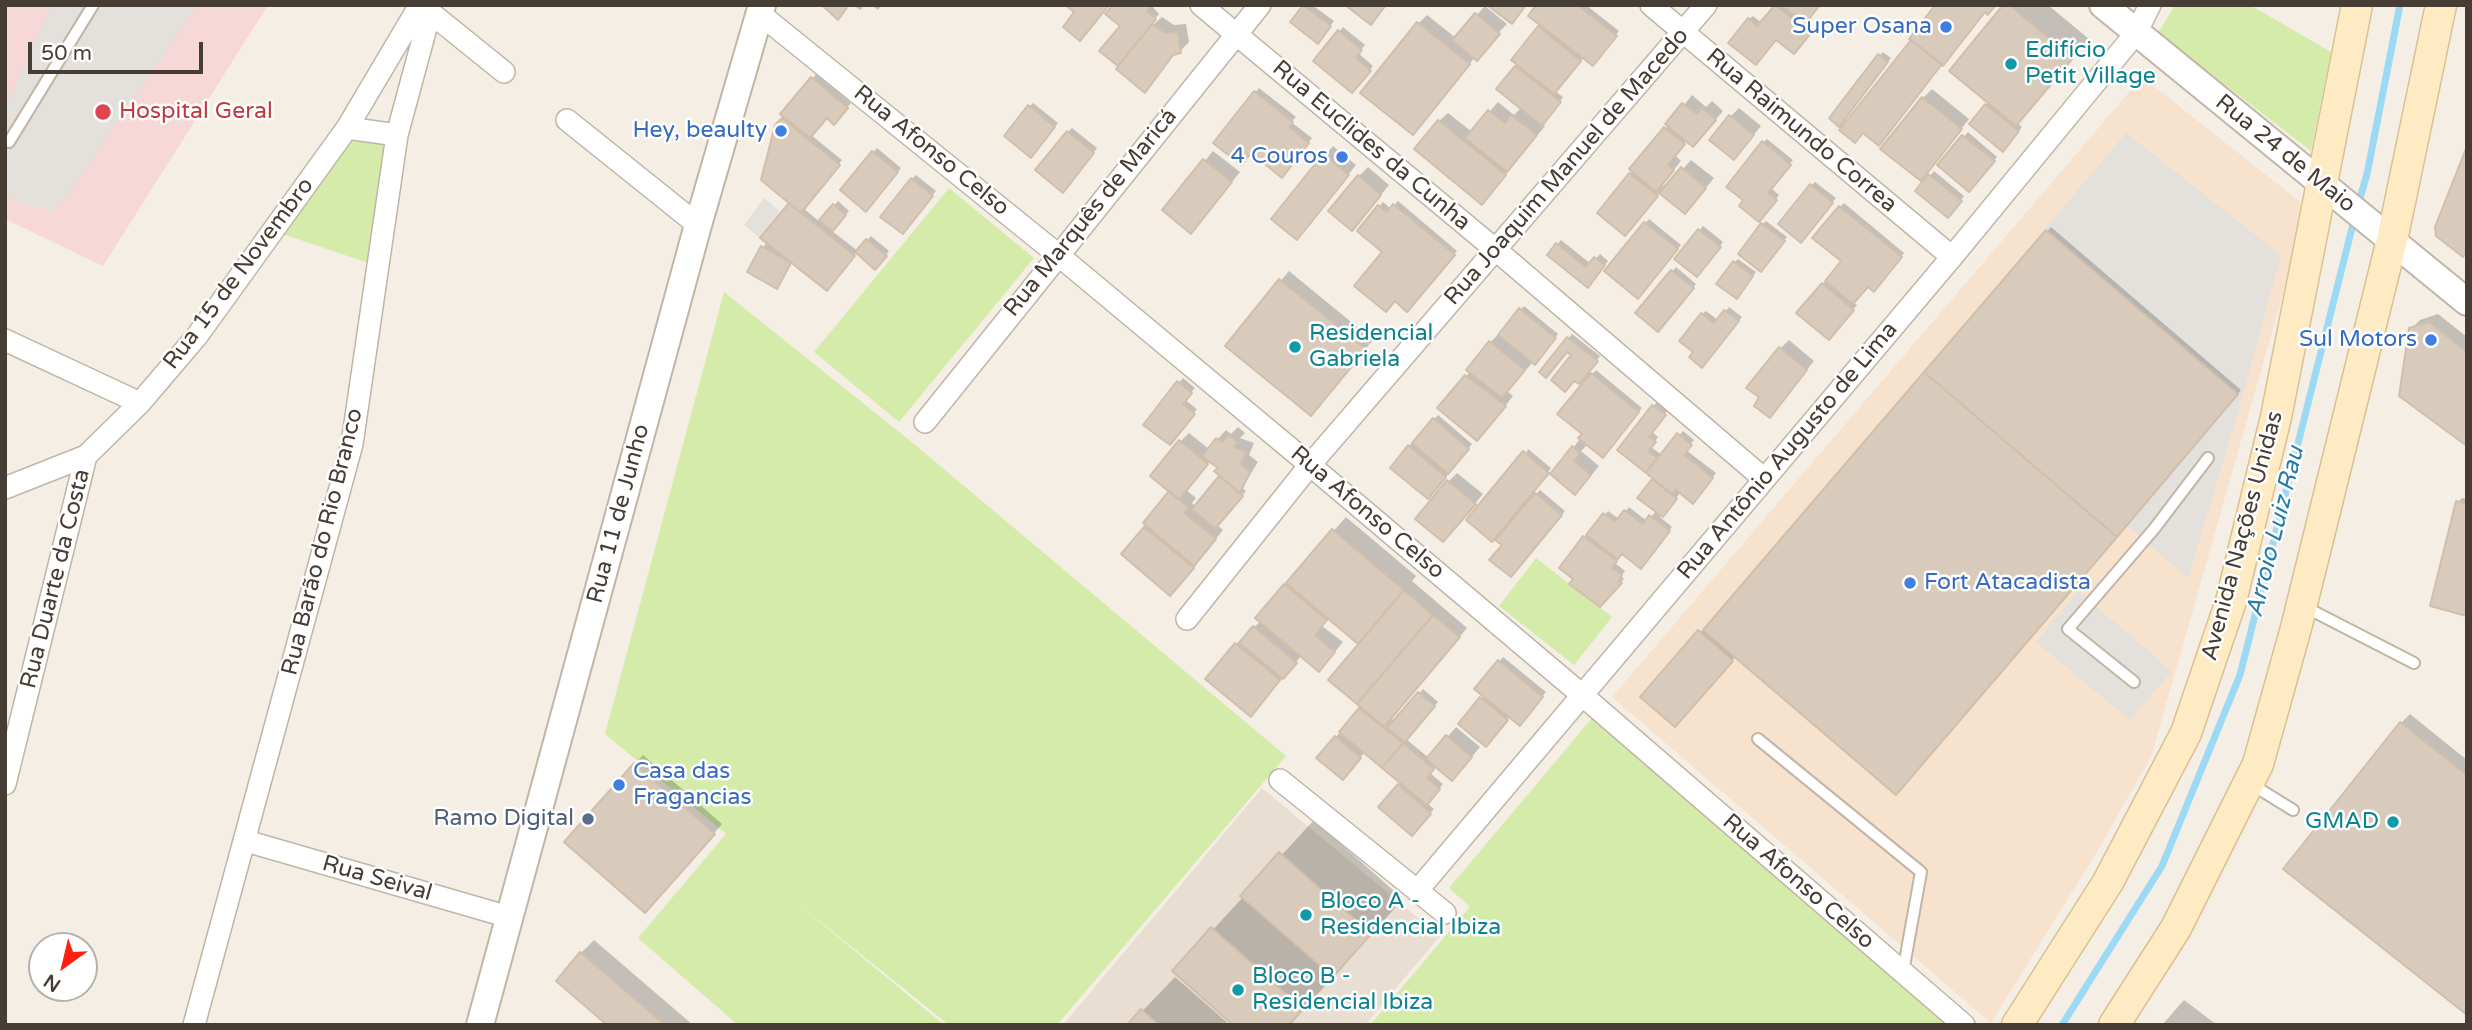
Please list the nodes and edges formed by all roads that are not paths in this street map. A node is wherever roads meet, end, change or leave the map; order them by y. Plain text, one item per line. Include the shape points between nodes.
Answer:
1 (93, 5) edge
2 (1201, 5) edge
3 (1260, 5) edge
4 (1651, 5) edge
5 (1706, 5) edge
6 (2103, 5) edge
7 (2150, 5) edge
8 (2357, 5) edge
9 (2441, 5) edge
10 (424, 8) edge
11 (761, 10) edge
12 (1683, 33) junction
13 (2136, 33) junction
14 (1236, 34) junction
15 (504, 72) dead end
16 (567, 120) dead end
17 (347, 128) junction
18 (397, 135) junction
19 (5, 141) edge
20 (2320, 184) junction
21 (698, 225) junction
22 (2392, 240) junction
23 (1496, 250) junction
24 (1057, 254) junction
25 (1952, 257) junction
26 (2467, 302) edge
27 (5, 340) edge
28 (140, 403) junction
29 (925, 422) dead end
30 (86, 456) junction
31 (2208, 458) dead end
32 (1310, 465) junction
33 (1763, 478) junction
34 (5, 488) edge
35 (2301, 605) junction
36 (1187, 619) dead end
37 (2414, 663) dead end
38 (2134, 682) dead end
39 (1582, 695) junction
40 (1758, 739) dead end
41 (1280, 780) dead end
42 (2249, 783) junction
43 (5, 784) edge
44 (2293, 810) dead end
45 (246, 841) junction
46 (1417, 891) junction
47 (1445, 913) dead end
48 (509, 917) junction
49 (1903, 972) junction
50 (194, 1025) edge
51 (480, 1025) edge
52 (1964, 1025) edge
53 (2017, 1025) edge
54 (2114, 1025) edge

1 - 19 lane via 9,142
2 - 14 street, Rua Euclides da Cunha
3 - 14 street, Rua Marquês de Maricá
4 - 12 street, Rua Raimundo Correa
5 - 12 street, Rua Joaquim Manuel de Macedo
6 - 13 street, Rua 24 de Maio
7 - 13 street, Rua Antônio Augusto de Lima
8 - 20 main road, Avenida Nações Unidas
9 - 22 main road
10 - 15 street
10 - 17 street, Rua 15 de Novembro
10 - 18 street, Rua Barão do Rio Branco
11 - 21 street, Rua 11 de Junho
11 - 24 street, Rua Afonso Celso
12 - 23 street, Rua Joaquim Manuel de Macedo
12 - 25 street, Rua Raimundo Correa
13 - 20 street, Rua 24 de Maio
13 - 25 street, Rua Antônio Augusto de Lima
14 - 23 street, Rua Euclides da Cunha
14 - 24 street, Rua Marquês de Maricá
16 - 21 street
17 - 18 street
17 - 28 street, Rua 15 de Novembro via 197,336
18 - 45 street, Rua Barão do Rio Branco via 352,444
20 - 22 street, Rua 24 de Maio
20 - 53 main road, Avenida Nações Unidas via 2276,417 2231,601 2186,733 2108,882
21 - 48 street, Rua 11 de Junho
22 - 26 street, Rua 24 de Maio
22 - 35 main road
23 - 32 street, Rua Joaquim Manuel de Macedo
23 - 33 street, Rua Euclides da Cunha
24 - 29 street, Rua Marquês de Maricá
24 - 32 street, Rua Afonso Celso
25 - 33 street, Rua Antônio Augusto de Lima
27 - 28 street
28 - 30 street, Rua 15 de Novembro
30 - 34 street, Rua 15 de Novembro
30 - 43 street, Rua Duarte da Costa
31 - 38 lane via 2068,629
32 - 36 street, Rua Joaquim Manuel de Macedo
32 - 39 street, Rua Afonso Celso
33 - 39 street, Rua Antônio Augusto de Lima
35 - 37 lane
35 - 42 main road
39 - 46 street, Rua Antônio Augusto de Lima
39 - 49 street, Rua Afonso Celso
40 - 49 lane via 1921,872
41 - 46 street
42 - 44 lane
42 - 54 main road via 2176,928
45 - 48 street, Rua Seival
45 - 50 street, Rua Barão do Rio Branco
46 - 47 street
48 - 51 street, Rua 11 de Junho
49 - 52 street, Rua Afonso Celso

